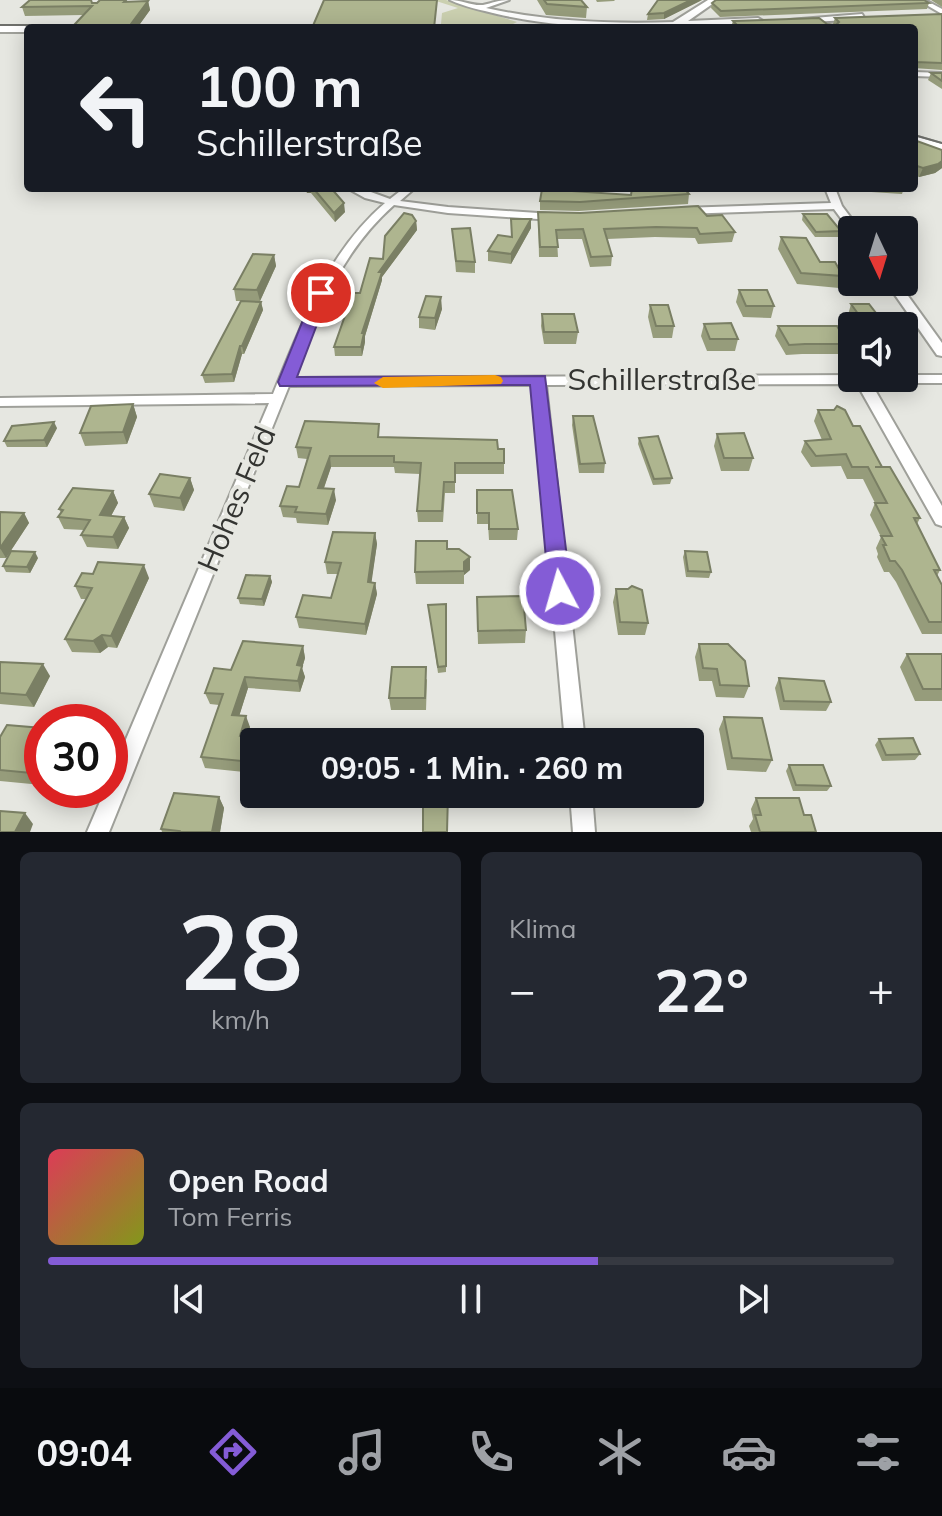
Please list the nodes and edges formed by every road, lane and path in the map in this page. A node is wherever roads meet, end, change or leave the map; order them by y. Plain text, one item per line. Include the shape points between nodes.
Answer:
1 (453, 0) edge
2 (506, 0) edge
3 (714, 0) edge
4 (921, 0) edge
5 (478, 8) junction
6 (942, 14) edge
7 (928, 15) edge
8 (875, 17) edge
9 (819, 19) junction
10 (557, 24) edge
11 (676, 24) edge
12 (715, 24) edge
13 (826, 24) edge
14 (0, 29) edge
15 (24, 29) edge
16 (918, 74) edge
17 (942, 75) edge
18 (918, 141) edge
19 (942, 148) edge
20 (360, 192) edge
21 (405, 192) edge
22 (832, 192) edge
23 (391, 202) junction
24 (837, 206) junction
25 (669, 212) edge
26 (844, 216) edge
27 (563, 217) edge
28 (902, 296) edge
29 (942, 352) edge
30 (918, 379) edge
31 (942, 379) edge
32 (539, 380) junction
33 (838, 380) edge
34 (286, 382) junction
35 (869, 392) edge
36 (279, 398) junction
37 (0, 402) edge
38 (942, 520) edge
39 (574, 728) edge
40 (582, 808) edge
41 (98, 832) edge
42 (584, 832) edge

1 - 5 street
2 - 5 street
3 - 11 street
4 - 6 street
5 - 10 street
6 - 7 street
8 - 9 street
9 - 12 street
9 - 13 street
14 - 15 street
16 - 17 street
18 - 19 street
20 - 23 street
21 - 23 street, Hohes Feld
22 - 24 street
23 - 27 street
23 - 34 street, Hohes Feld via 332,271
24 - 25 street
24 - 26 street
28 - 29 street
30 - 31 street, Schillerstraße
32 - 33 street, Schillerstraße
32 - 34 street, Schillerstraße
32 - 39 street
34 - 36 street, Hohes Feld
35 - 38 street
36 - 37 street
36 - 41 street, Hohes Feld
40 - 42 street

